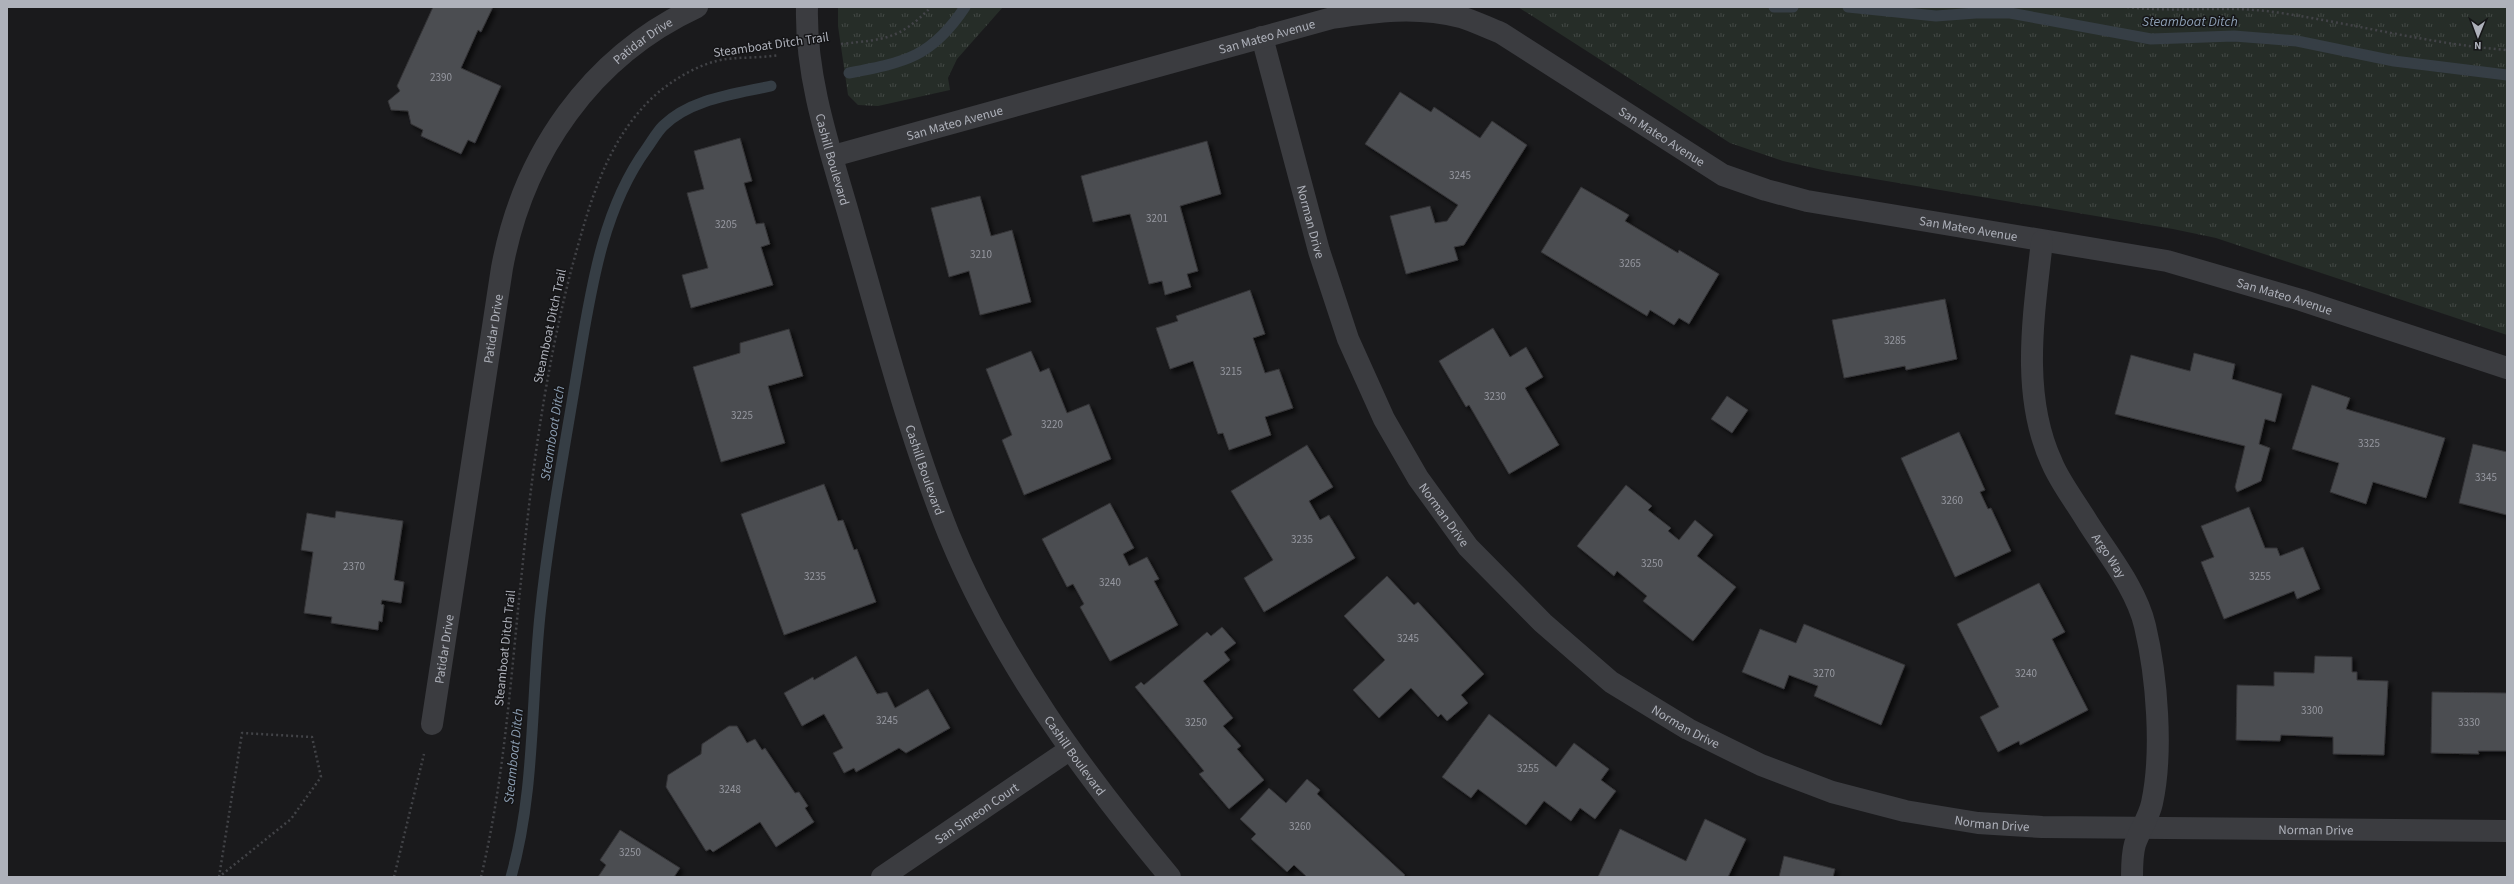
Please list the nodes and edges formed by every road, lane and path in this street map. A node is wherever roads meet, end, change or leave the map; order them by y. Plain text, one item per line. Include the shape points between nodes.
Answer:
1 (697, 7) edge
2 (807, 7) edge
3 (931, 7) edge
4 (2127, 7) edge
5 (1262, 37) junction
6 (809, 50) junction
7 (2507, 50) edge
8 (833, 156) junction
9 (2042, 241) junction
10 (2507, 368) edge
11 (432, 724) joint
12 (1070, 750) junction
13 (2142, 828) junction
14 (2507, 831) edge
15 (219, 877) edge
16 (394, 877) edge
17 (480, 877) edge
18 (882, 877) edge
19 (1170, 877) edge
20 (2132, 877) edge

1 - 11 street, Patidar Drive via 650,33 614,61 579,97 550,137 520,202 508,235 502,268
2 - 6 street, Cashill Boulevard
3 - 6 path, Steamboat Ditch Trail via 912,26 885,39
4 - 7 path via 2154,11 2225,8 2274,12 2470,47
5 - 8 street, San Mateo Avenue
5 - 9 street, San Mateo Avenue via 1332,18 1380,10 1422,10 1461,18 1501,33 1723,175 1807,201
5 - 13 street, Norman Drive via 1319,251 1348,339 1384,419 1418,478 1468,547 1543,623 1611,682 1688,729 1761,765 1832,792 1905,811 1978,823 2042,827
6 - 8 street, Cashill Boulevard via 818,100
6 - 17 path, Steamboat Ditch Trail via 709,62 684,75 653,97 621,134 604,166 585,220 550,362 533,470 499,774
8 - 12 street, Cashill Boulevard via 903,405 950,536 1018,669
9 - 10 street, San Mateo Avenue via 2167,261 2200,269
9 - 13 street, Argo Way via 2031,334 2038,426 2052,464 2129,589 2144,624 2152,664 2156,711 2156,772 2152,804
11 - 16 path
12 - 18 street, San Simeon Court
12 - 19 street, Cashill Boulevard
13 - 14 street, Norman Drive
13 - 20 street, Argo Way via 2134,845
15 - 15 path via 242,733 312,737 321,777 291,819

